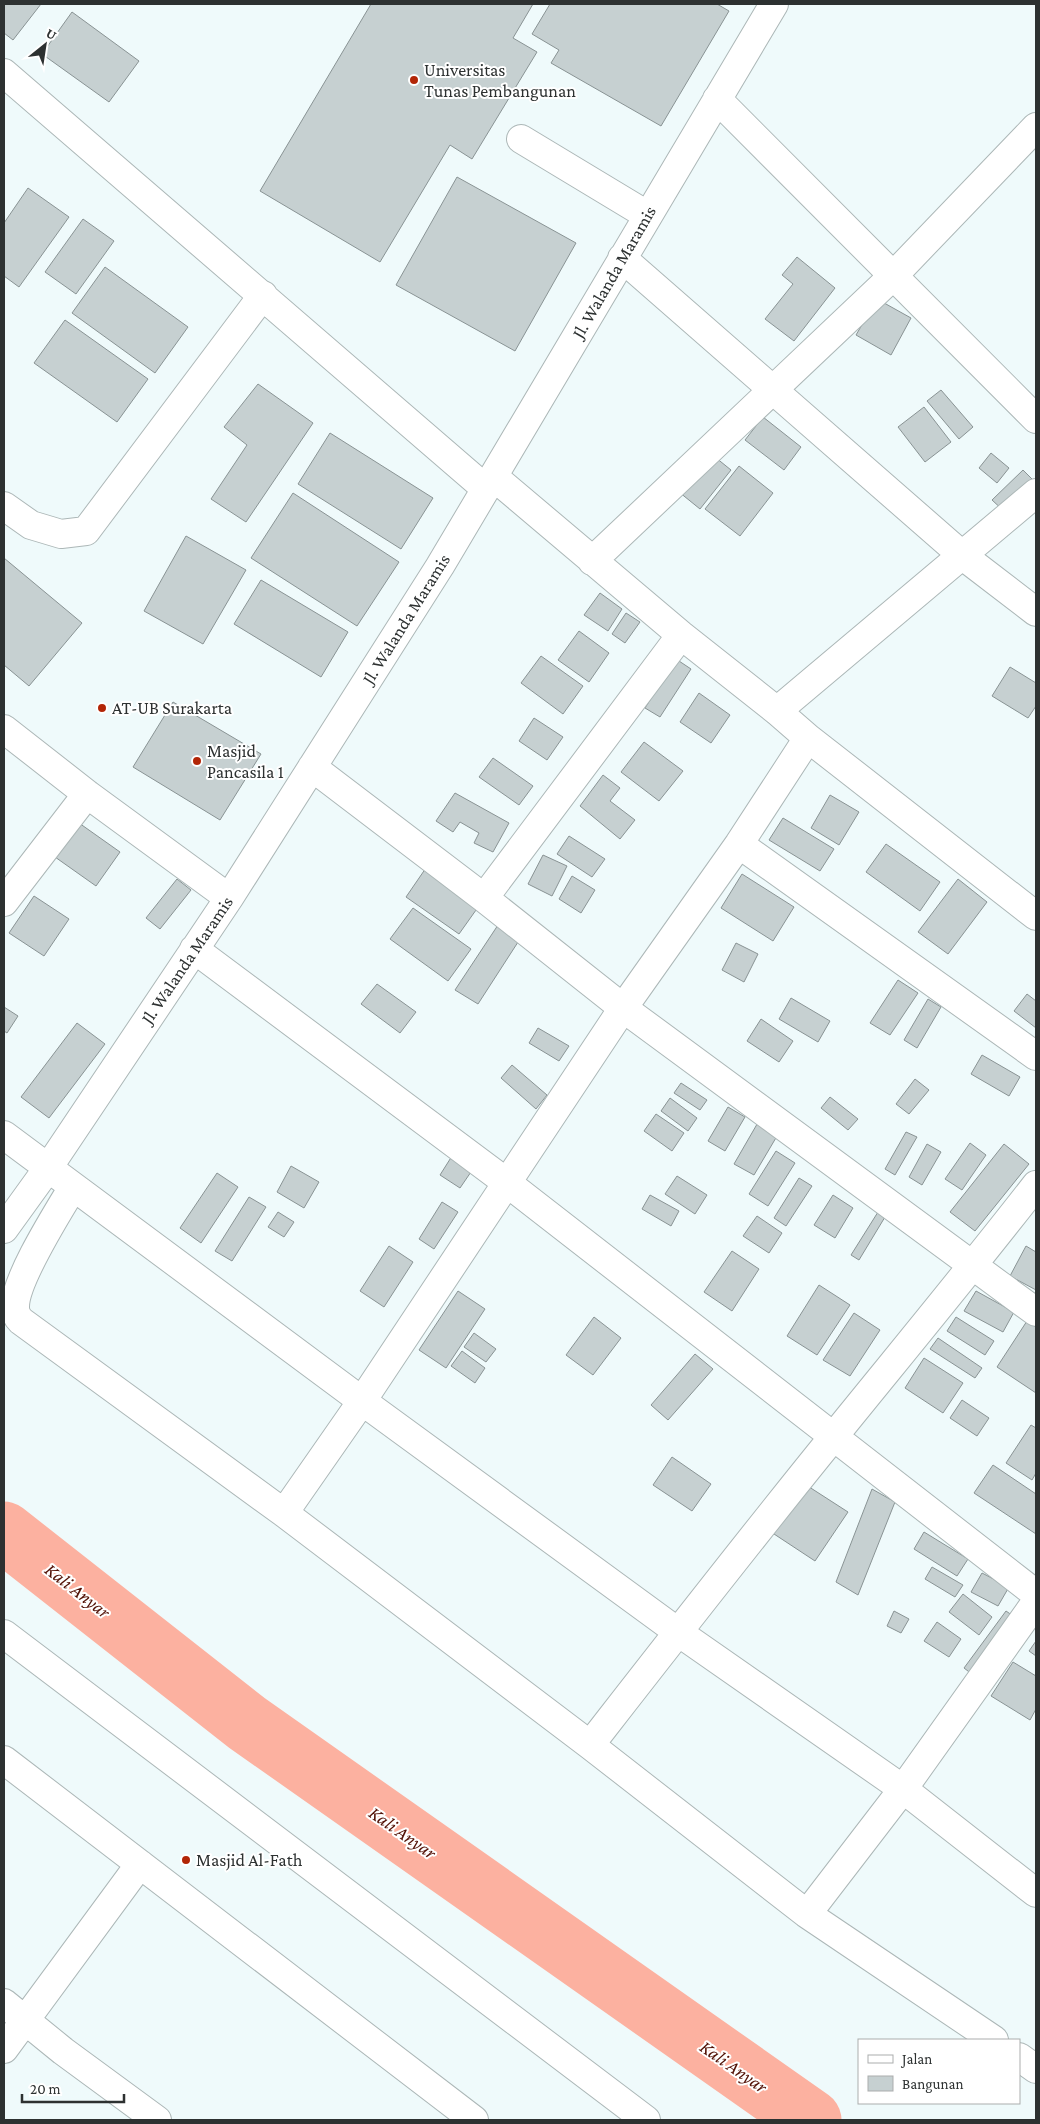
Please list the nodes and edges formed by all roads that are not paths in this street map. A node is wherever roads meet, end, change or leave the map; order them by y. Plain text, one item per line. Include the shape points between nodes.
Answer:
1 (774, 4) edge
2 (5, 76) edge
3 (717, 99) junction
4 (1036, 126) edge
5 (521, 139) dead end
6 (647, 215) junction
7 (622, 258) junction
8 (893, 276) junction
9 (263, 296) junction
10 (773, 391) junction
11 (1036, 419) edge
12 (490, 483) junction
13 (1036, 493) edge
14 (4, 506) edge
15 (963, 556) junction
16 (592, 561) junction
17 (1036, 612) edge
18 (681, 635) junction
19 (777, 711) junction
20 (4, 729) edge
21 (808, 738) junction
22 (312, 767) junction
23 (87, 794) junction
24 (739, 844) junction
25 (228, 898) junction
26 (484, 898) junction
27 (4, 902) edge
28 (1036, 916) edge
29 (194, 949) junction
30 (623, 1008) junction
31 (1036, 1056) edge
32 (4, 1135) edge
33 (48, 1168) junction
34 (506, 1182) junction
35 (1036, 1185) edge
36 (73, 1187) junction
37 (8, 1224) edge
38 (974, 1266) junction
39 (1036, 1312) edge
40 (362, 1401) junction
41 (834, 1436) junction
42 (284, 1513) junction
43 (1036, 1594) edge
44 (1036, 1602) edge
45 (678, 1632) junction
46 (4, 1634) edge
47 (590, 1745) junction
48 (4, 1760) edge
49 (903, 1789) junction
50 (140, 1864) junction
51 (1036, 1893) edge
52 (807, 1914) junction
53 (4, 2003) edge
54 (25, 2019) junction
55 (993, 2039) edge
56 (4, 2049) edge
57 (1020, 2058) edge
58 (1036, 2069) edge
59 (157, 2120) edge
60 (474, 2120) edge
61 (646, 2120) edge

1 - 3 street, Jl. Walanda Maramis
2 - 9 street
3 - 6 street, Jl. Walanda Maramis
3 - 8 street
4 - 8 street
5 - 6 street
6 - 7 street, Jl. Walanda Maramis
7 - 10 street
7 - 12 street, Jl. Walanda Maramis
8 - 10 street
8 - 11 street
9 - 12 street
9 - 14 street via 86,531 61,534 38,528
10 - 15 street
10 - 16 street
12 - 16 street
12 - 22 street, Jl. Walanda Maramis
13 - 15 street
15 - 17 street
15 - 19 street
16 - 18 street
18 - 19 street
18 - 26 street
19 - 21 street
20 - 23 street
21 - 24 street
21 - 28 street
22 - 25 street, Jl. Walanda Maramis
22 - 26 street
23 - 25 street
23 - 27 street
24 - 30 street
24 - 31 street
25 - 29 street, Jl. Walanda Maramis
26 - 30 street
29 - 33 street, Jl. Walanda Maramis
29 - 34 street
30 - 34 street
30 - 38 street
32 - 33 street
33 - 36 street
33 - 37 street, Jl. Walanda Maramis
34 - 40 street
34 - 41 street
35 - 38 street
36 - 40 street
36 - 42 street via 27,1267 16,1297 16,1314 21,1321
38 - 39 street
38 - 41 street
40 - 42 street
40 - 45 street
41 - 43 street
41 - 45 street
42 - 47 street
44 - 49 street
45 - 47 street
45 - 49 street
46 - 61 street
47 - 52 street
48 - 50 street
49 - 51 street
49 - 52 street
50 - 54 street
50 - 60 street
52 - 55 street
53 - 54 street
54 - 56 street
54 - 59 street
57 - 58 street

